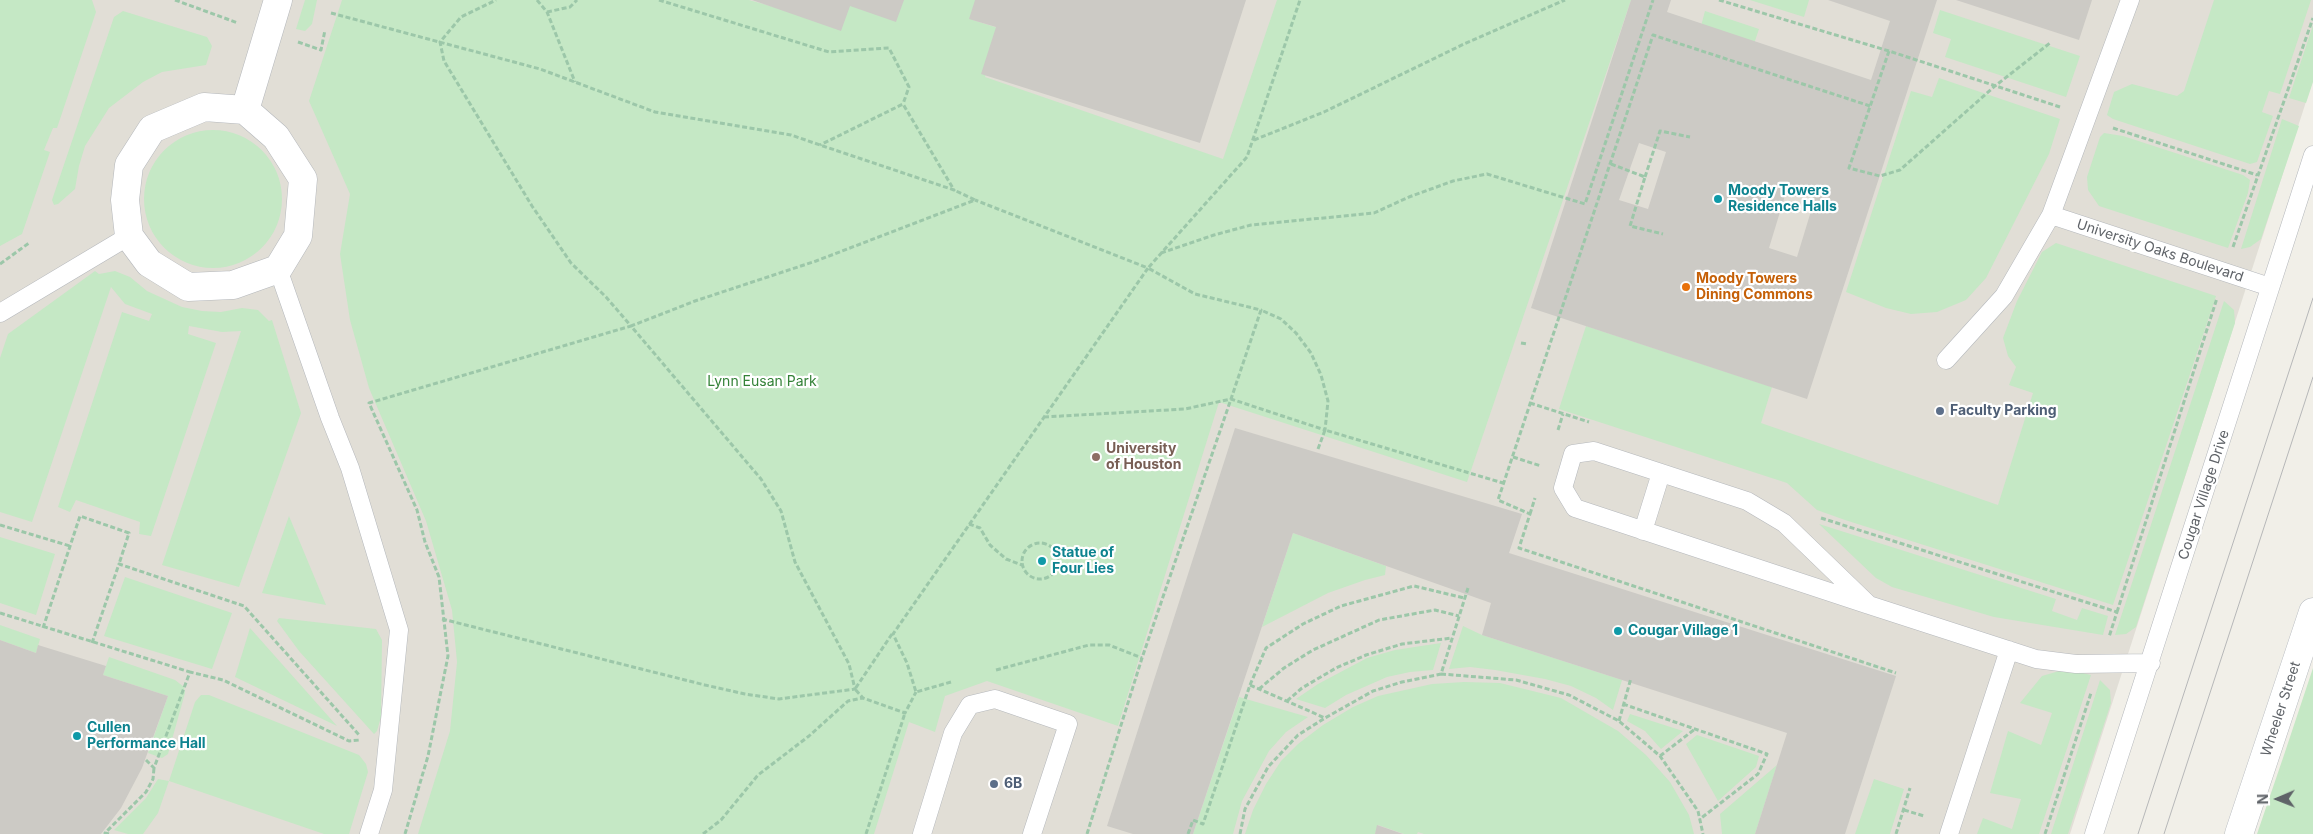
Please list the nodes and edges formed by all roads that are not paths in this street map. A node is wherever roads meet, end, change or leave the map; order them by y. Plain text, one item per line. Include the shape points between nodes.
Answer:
1 (278, 0) edge
2 (2130, 0) edge
3 (245, 110) junction
4 (2313, 155) edge
5 (2051, 215) junction
6 (129, 236) junction
7 (278, 269) junction
8 (2270, 287) junction
9 (0, 312) edge
10 (1946, 360) dead end
11 (1661, 473) junction
12 (1644, 531) junction
13 (1869, 605) junction
14 (2313, 612) edge
15 (2009, 650) junction
16 (2151, 663) junction
17 (369, 834) edge
18 (922, 834) edge
19 (1032, 834) edge
20 (1949, 834) edge
21 (2094, 834) edge
22 (2239, 834) edge

1 - 3 street
2 - 5 lane
3 - 6 street via 204,107 152,130 129,165 125,200
3 - 7 street via 276,138 303,179 298,236
4 - 8 lane, Cougar Village Drive
5 - 8 lane, University Oaks Boulevard
5 - 10 lane via 2004,296
6 - 7 street via 149,263 188,287 233,285
6 - 9 lane
7 - 17 lane via 350,468 399,630 383,790
8 - 16 lane, Cougar Village Drive
11 - 12 lane
11 - 12 lane via 1594,451 1573,454 1563,488 1575,508
11 - 13 lane via 1747,501 1784,523
12 - 13 lane
13 - 15 lane
14 - 22 street, Wheeler Street
15 - 16 lane via 2036,659 2076,664
15 - 20 lane
16 - 21 lane, Cougar Village Drive
18 - 19 lane via 953,733 970,705 995,698 1068,724

